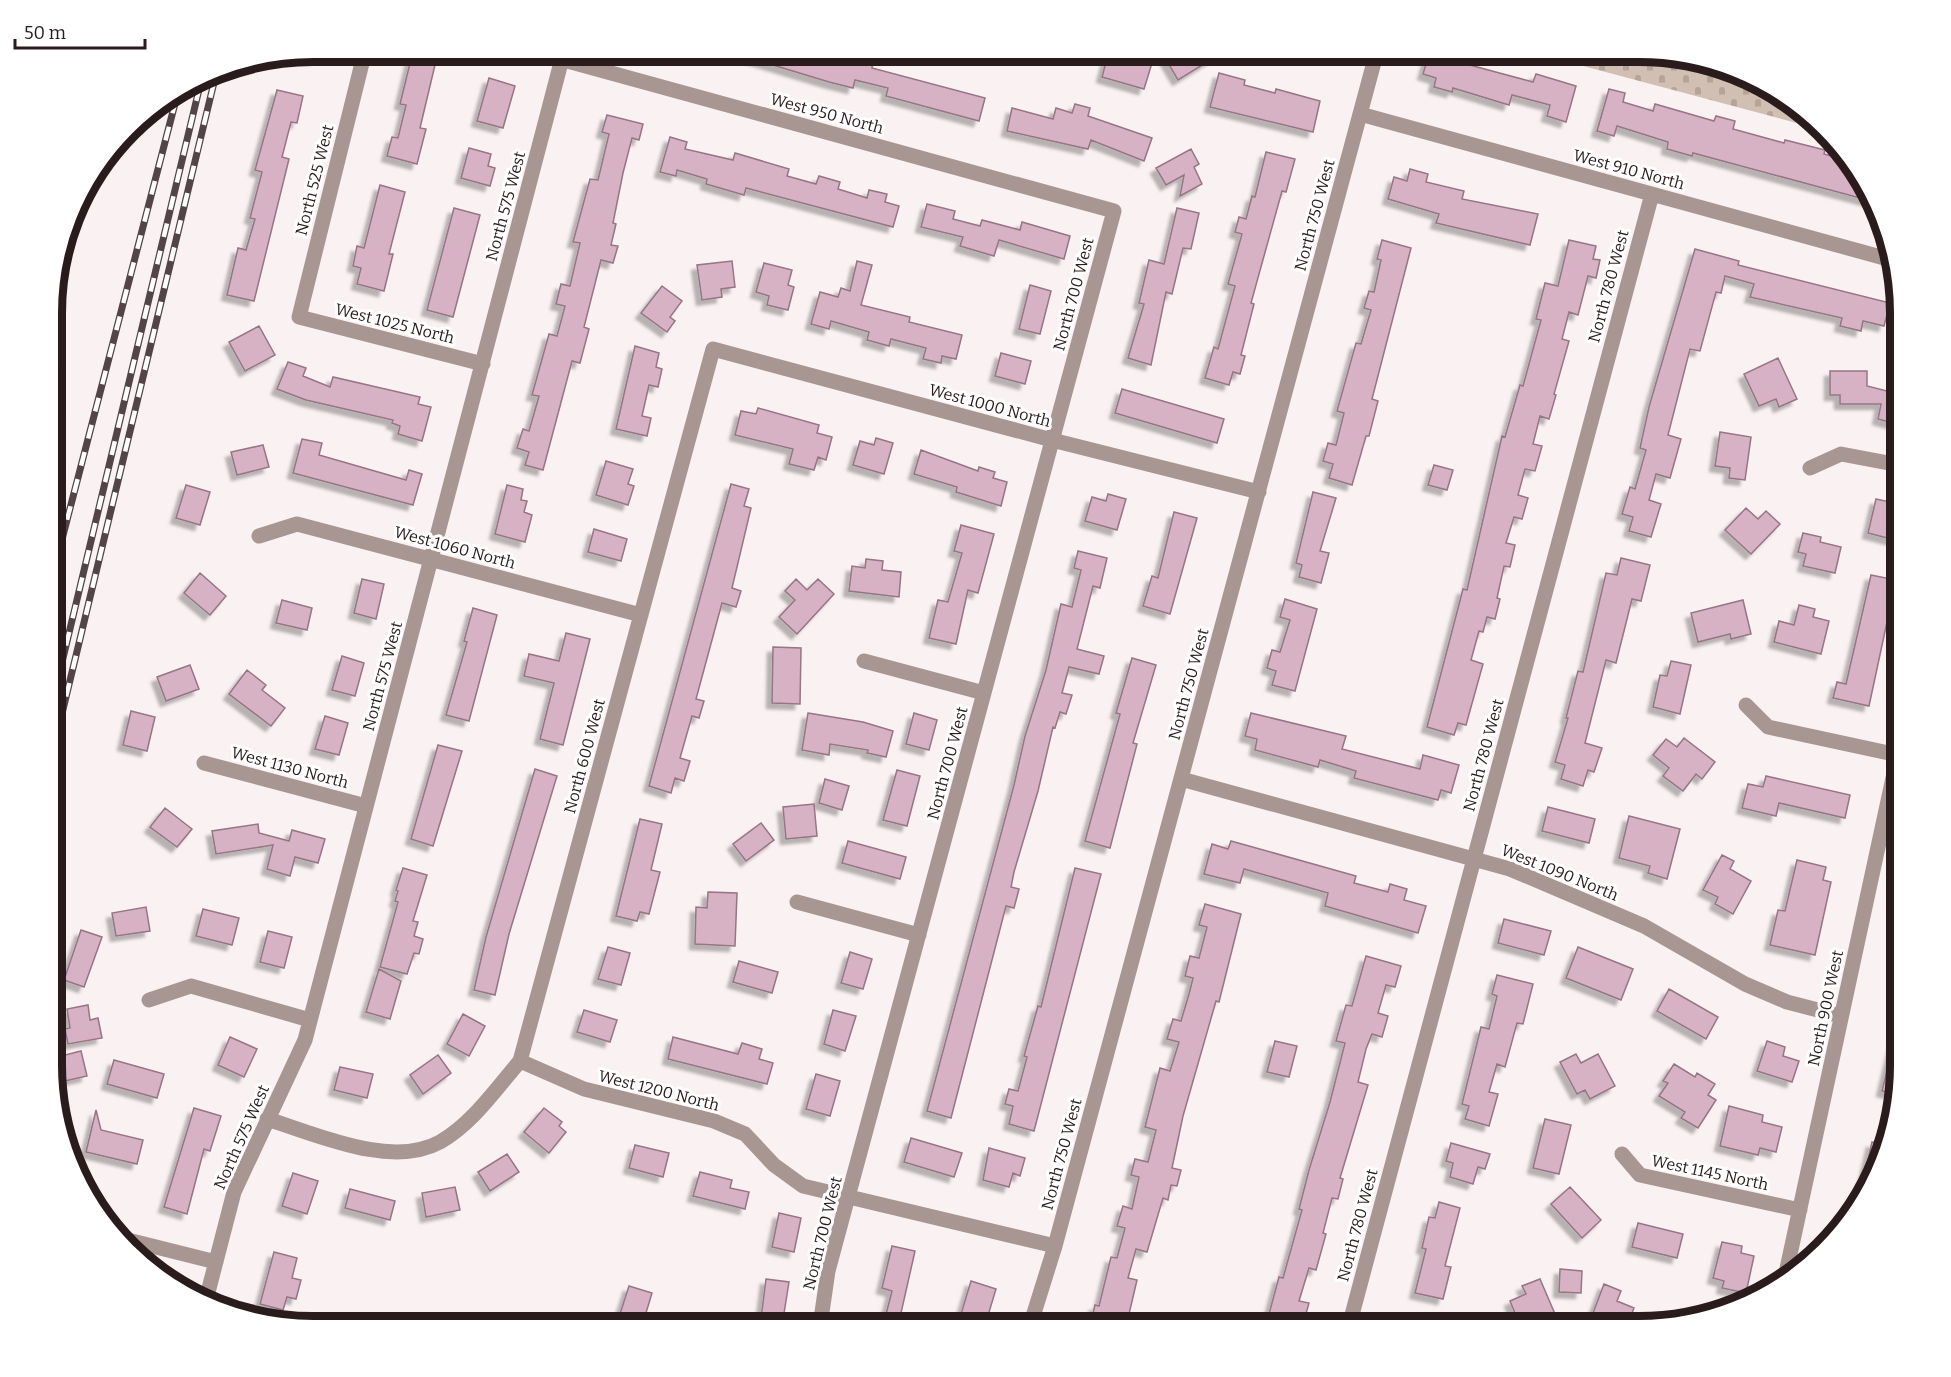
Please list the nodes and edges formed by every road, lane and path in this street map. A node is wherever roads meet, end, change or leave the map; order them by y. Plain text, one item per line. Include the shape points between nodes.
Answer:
1 (362, 62) edge
2 (561, 62) edge
3 (588, 62) edge
4 (1374, 62) edge
5 (1360, 114) junction
6 (1652, 194) junction
7 (1114, 211) joint
8 (1884, 258) edge
9 (299, 317) joint
10 (713, 349) joint
11 (483, 364) junction
12 (1053, 440) junction
13 (1890, 463) edge
14 (1809, 468) dead end
15 (1259, 492) junction
16 (259, 536) dead end
17 (431, 559) junction
18 (641, 615) junction
19 (864, 661) dead end
20 (984, 693) junction
21 (1746, 705) dead end
22 (1890, 751) edge
23 (204, 763) dead end
24 (1182, 779) junction
25 (1890, 794) edge
26 (366, 806) junction
27 (1473, 859) junction
28 (797, 903) dead end
29 (919, 935) junction
30 (148, 1000) dead end
31 (1841, 1016) junction
32 (310, 1020) junction
33 (520, 1061) junction
34 (267, 1119) junction
35 (1622, 1154) dead end
36 (848, 1197) junction
37 (1800, 1210) junction
38 (135, 1242) edge
39 (1055, 1246) junction
40 (216, 1262) junction
41 (1787, 1266) edge
42 (208, 1293) edge
43 (821, 1316) edge
44 (1033, 1316) edge
45 (1352, 1316) edge

1 - 9 street, North 525 West
2 - 11 street, North 575 West
3 - 7 street, West 950 North
4 - 5 street, North 750 West
5 - 6 street, West 910 North
5 - 15 street, North 750 West
6 - 8 street, West 910 North
6 - 27 street, North 780 West
7 - 12 street, North 700 West
9 - 11 street, West 1025 North
10 - 12 street, West 1000 North
10 - 18 street, North 600 West
11 - 17 street, North 575 West
12 - 15 street, West 1000 North
12 - 20 street, North 700 West
13 - 14 street via 1841,454
15 - 24 street, North 750 West
16 - 17 street, West 1060 North via 297,524
17 - 18 street, West 1060 North
17 - 26 street, North 575 West
18 - 33 street, North 600 West
19 - 20 street
20 - 29 street, North 700 West
21 - 22 street via 1768,727
23 - 26 street, West 1130 North
24 - 27 street, West 1090 North
24 - 39 street, North 750 West
25 - 31 street, North 900 West
26 - 32 street, North 575 West
27 - 31 street, West 1090 North via 1510,869 1644,926 1745,984 1786,1002
27 - 45 street, North 780 West
28 - 29 street
29 - 36 street, North 700 West
30 - 32 street via 191,986
31 - 37 street, North 900 West
32 - 34 street, North 575 West via 305,1040
33 - 34 street, North 600 West via 471,1117 439,1142 406,1152 368,1150
33 - 36 street, West 1200 North via 584,1089 725,1125 745,1134 774,1165 803,1186
34 - 40 street, North 575 West via 234,1192
35 - 37 street, West 1145 North via 1640,1175
36 - 39 street, West 1200 North
36 - 43 street, North 700 West via 828,1271
37 - 41 street, North 900 West
38 - 40 street
39 - 44 street, North 750 West
40 - 42 street, North 575 West

